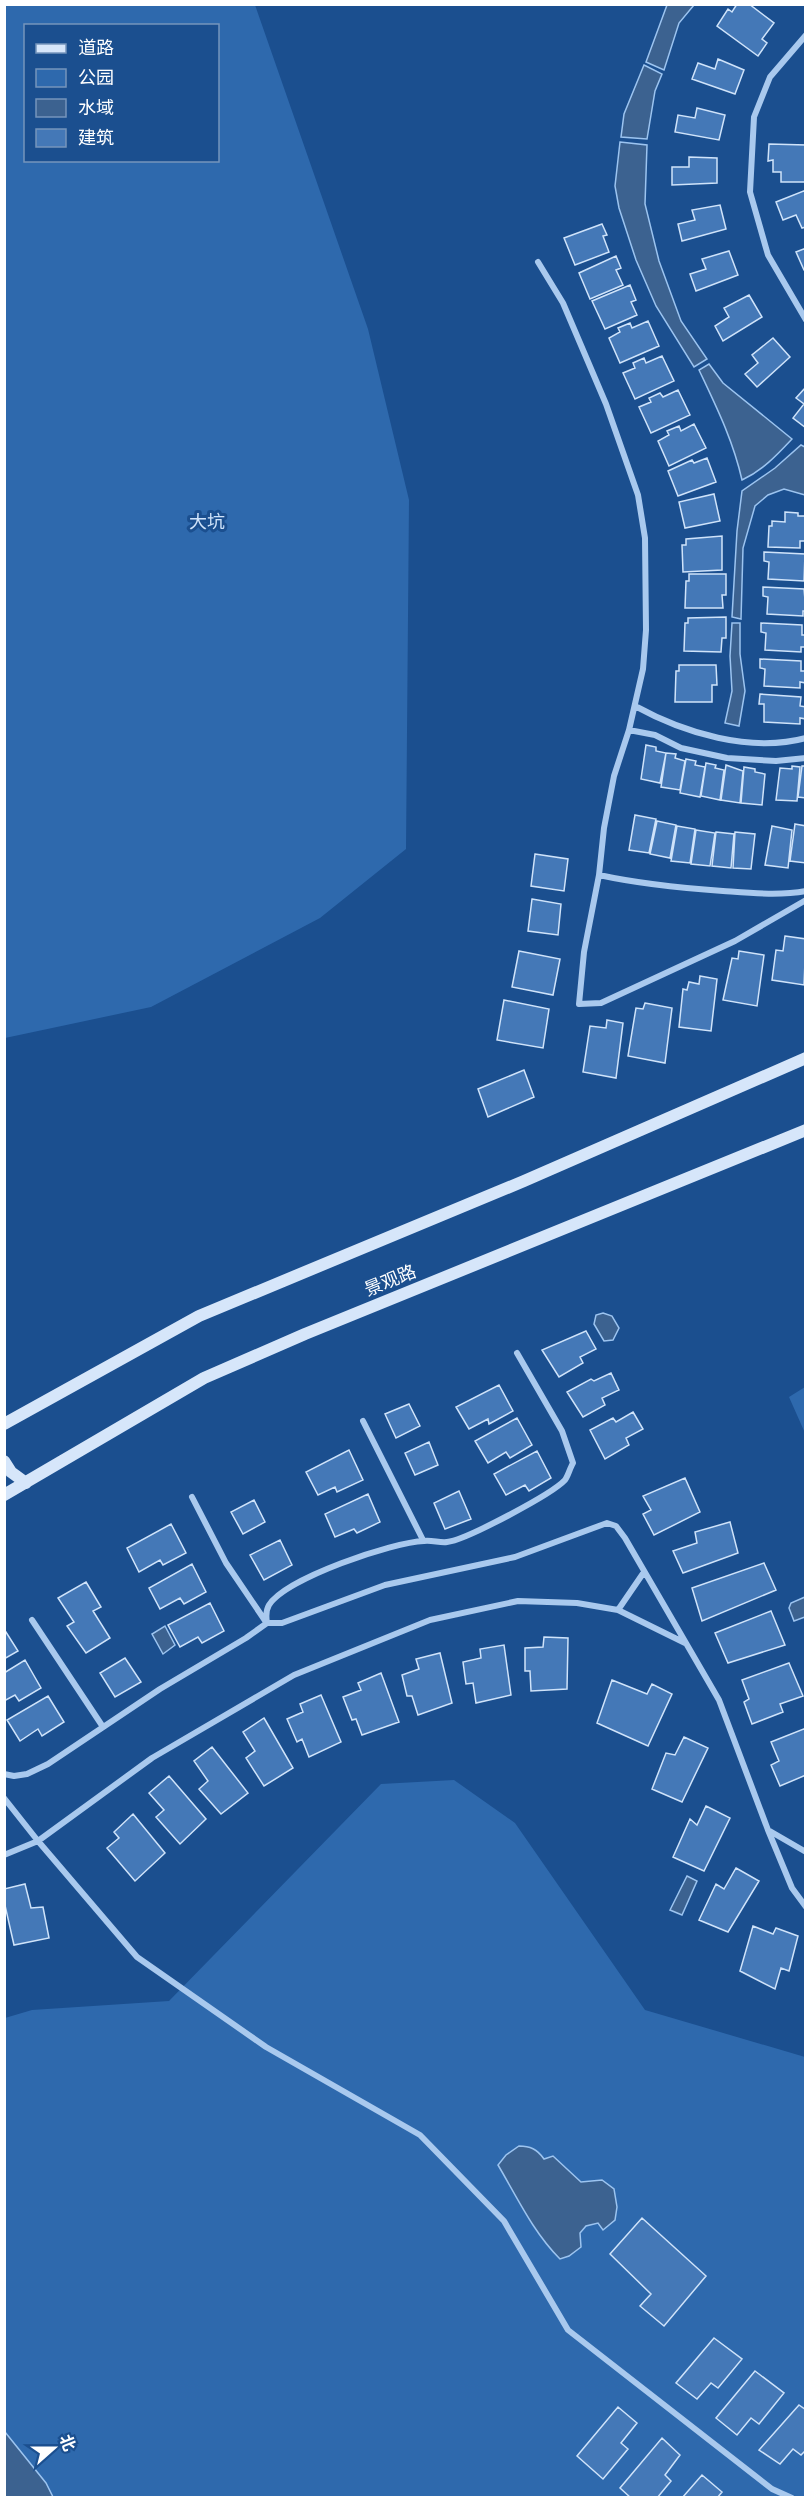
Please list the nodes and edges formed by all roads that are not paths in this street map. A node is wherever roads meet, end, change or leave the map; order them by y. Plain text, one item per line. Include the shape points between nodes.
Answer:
1 (806, 35) edge
2 (537, 262) dead end
3 (806, 320) edge
4 (635, 706) junction
5 (628, 730) junction
6 (806, 738) edge
7 (806, 758) edge
8 (599, 874) junction
9 (806, 891) edge
10 (806, 900) edge
11 (806, 1058) edge
12 (806, 1130) edge
13 (517, 1353) dead end
14 (363, 1421) dead end
15 (4, 1424) edge
16 (4, 1461) edge
17 (26, 1483) junction
18 (4, 1495) edge
19 (192, 1497) dead end
20 (423, 1540) junction
21 (644, 1572) junction
22 (618, 1610) junction
23 (32, 1620) dead end
24 (267, 1623) junction
25 (685, 1643) junction
26 (103, 1727) junction
27 (4, 1774) edge
28 (4, 1798) edge
29 (768, 1830) junction
30 (38, 1841) junction
31 (806, 1852) edge
32 (4, 1854) edge
33 (806, 1907) edge
34 (792, 2498) edge

1 - 3 street via 770,77 754,117 750,192 768,255
2 - 4 street via 563,303 606,404 638,495 645,538 646,630
4 - 5 street
4 - 6 street via 699,733 757,743
5 - 7 street via 727,758
5 - 8 street via 614,776
8 - 9 street via 640,884 720,891
8 - 10 street via 579,1004 601,1003 735,941
11 - 15 street via 199,1316
12 - 17 street, 景观路 via 204,1378
13 - 20 street via 562,1431 573,1463 565,1480 535,1501 468,1534 448,1542
14 - 20 street
16 - 17 street
17 - 18 street, 景观路
19 - 24 street via 226,1563
20 - 24 street via 344,1561 294,1584 268,1607
21 - 22 street
21 - 24 street via 616,1526 607,1523 515,1557 385,1585 282,1623
21 - 25 street
22 - 25 street
22 - 30 street via 577,1603 518,1601 430,1620 294,1675 152,1758
23 - 26 street
24 - 26 street
25 - 29 street via 719,1700
26 - 27 street via 27,1774
28 - 30 street
29 - 31 street
29 - 33 street via 792,1888
30 - 32 street
30 - 34 street via 137,1957 266,2047 420,2135 504,2221 568,2330 772,2488

